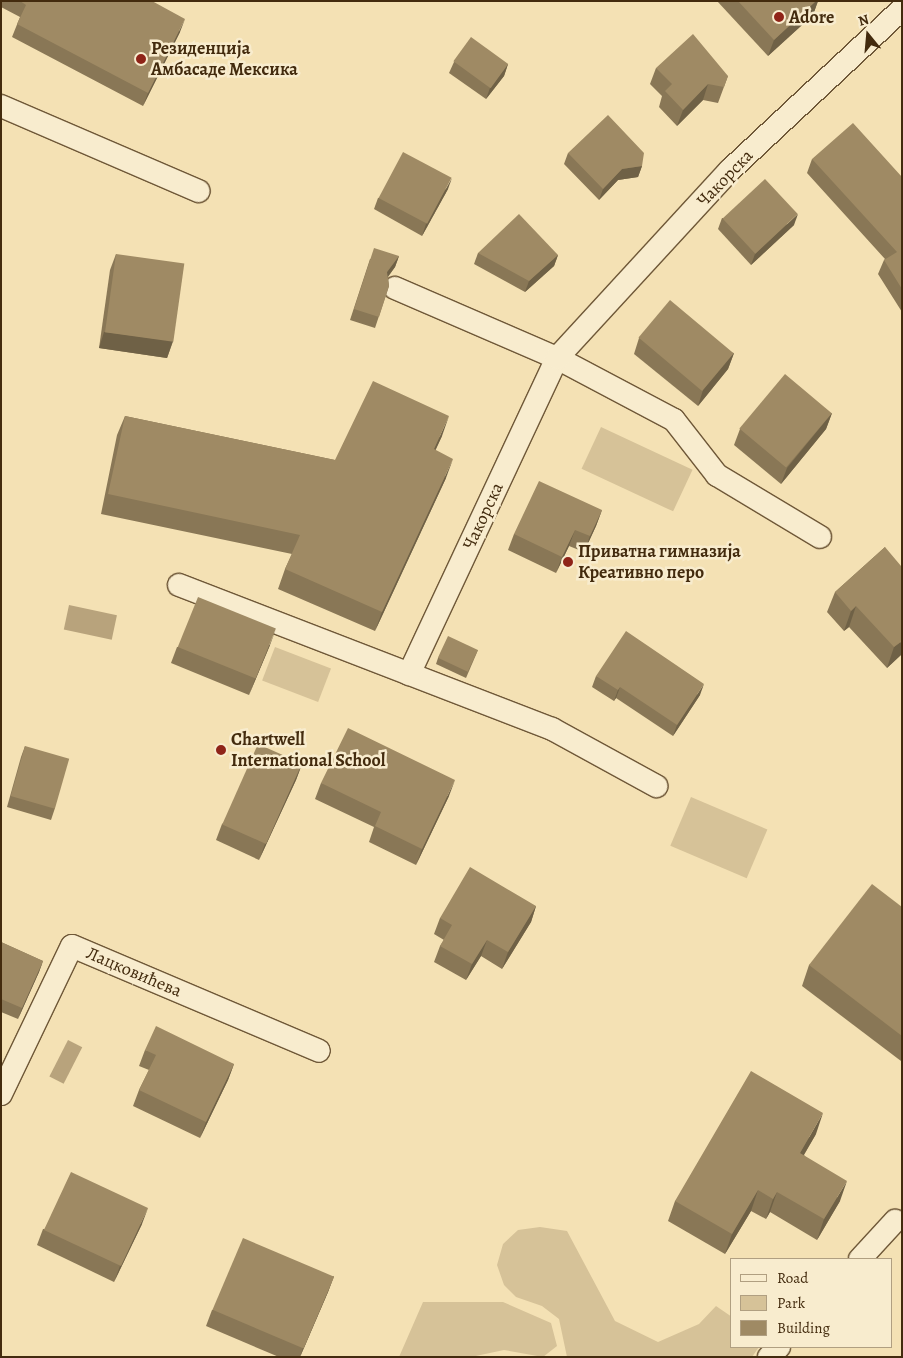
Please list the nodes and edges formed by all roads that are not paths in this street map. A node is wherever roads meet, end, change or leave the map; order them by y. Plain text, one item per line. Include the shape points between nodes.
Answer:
1 (902, 9) edge
2 (1, 106) edge
3 (198, 191) dead end
4 (394, 288) dead end
5 (557, 358) junction
6 (820, 537) dead end
7 (179, 585) dead end
8 (409, 674) junction
9 (656, 786) dead end
10 (319, 1050) dead end
11 (1, 1094) edge
12 (895, 1221) dead end
13 (861, 1258) edge
14 (778, 1348) edge
15 (769, 1357) edge

1 - 5 street, Чакорска via 729,171
2 - 3 street
4 - 5 street
5 - 6 street via 674,420 717,475
5 - 8 street, Чакорска
7 - 8 street
8 - 9 street via 552,729
10 - 11 street, Лацковићева via 72,946
12 - 13 street
14 - 15 street

